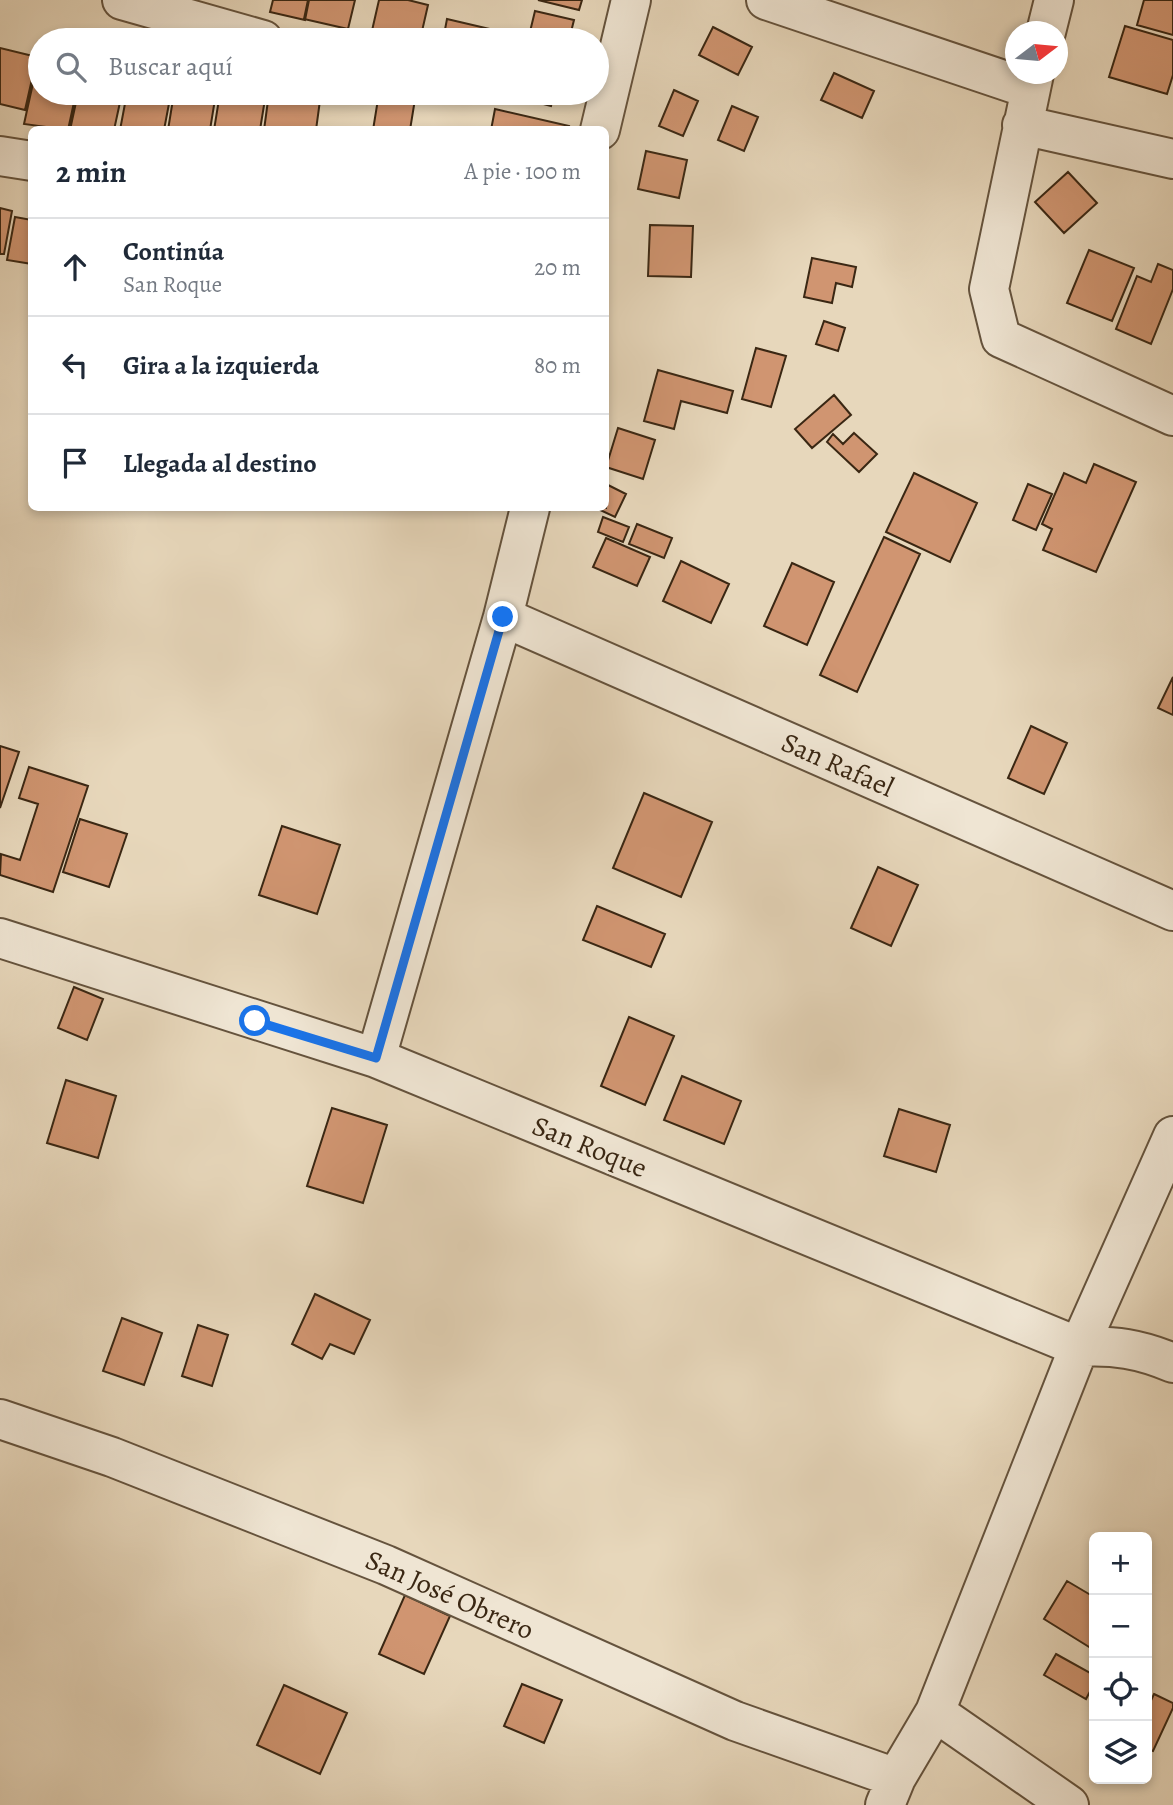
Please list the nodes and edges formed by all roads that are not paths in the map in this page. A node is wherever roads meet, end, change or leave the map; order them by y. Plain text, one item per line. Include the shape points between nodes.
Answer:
1 (122, 0) edge
2 (631, 0) edge
3 (766, 0) edge
4 (1054, 0) edge
5 (1048, 21) edge
6 (221, 28) edge
7 (609, 92) edge
8 (1029, 96) edge
9 (606, 105) edge
10 (601, 126) edge
11 (0, 156) edge
12 (1173, 159) edge
13 (28, 160) edge
14 (1173, 416) edge
15 (529, 511) edge
16 (503, 617) junction
17 (1173, 911) edge
18 (0, 938) edge
19 (376, 1058) junction
20 (1173, 1136) edge
21 (1079, 1347) junction
22 (1173, 1363) edge
23 (0, 1419) edge
24 (935, 1712) junction
25 (890, 1792) edge
26 (1069, 1805) edge

1 - 6 street
2 - 7 street
3 - 8 street
4 - 5 street
8 - 12 street
8 - 14 street via 989,289 1001,338
9 - 10 street
11 - 13 street
15 - 16 street
16 - 17 street, San Rafael
16 - 19 street
18 - 19 street, San Roque
19 - 21 street, San Roque
20 - 21 street
21 - 22 street, San Roque via 1115,1345
21 - 24 street
23 - 25 street, San José Obrero via 386,1564
24 - 25 street
24 - 26 street

